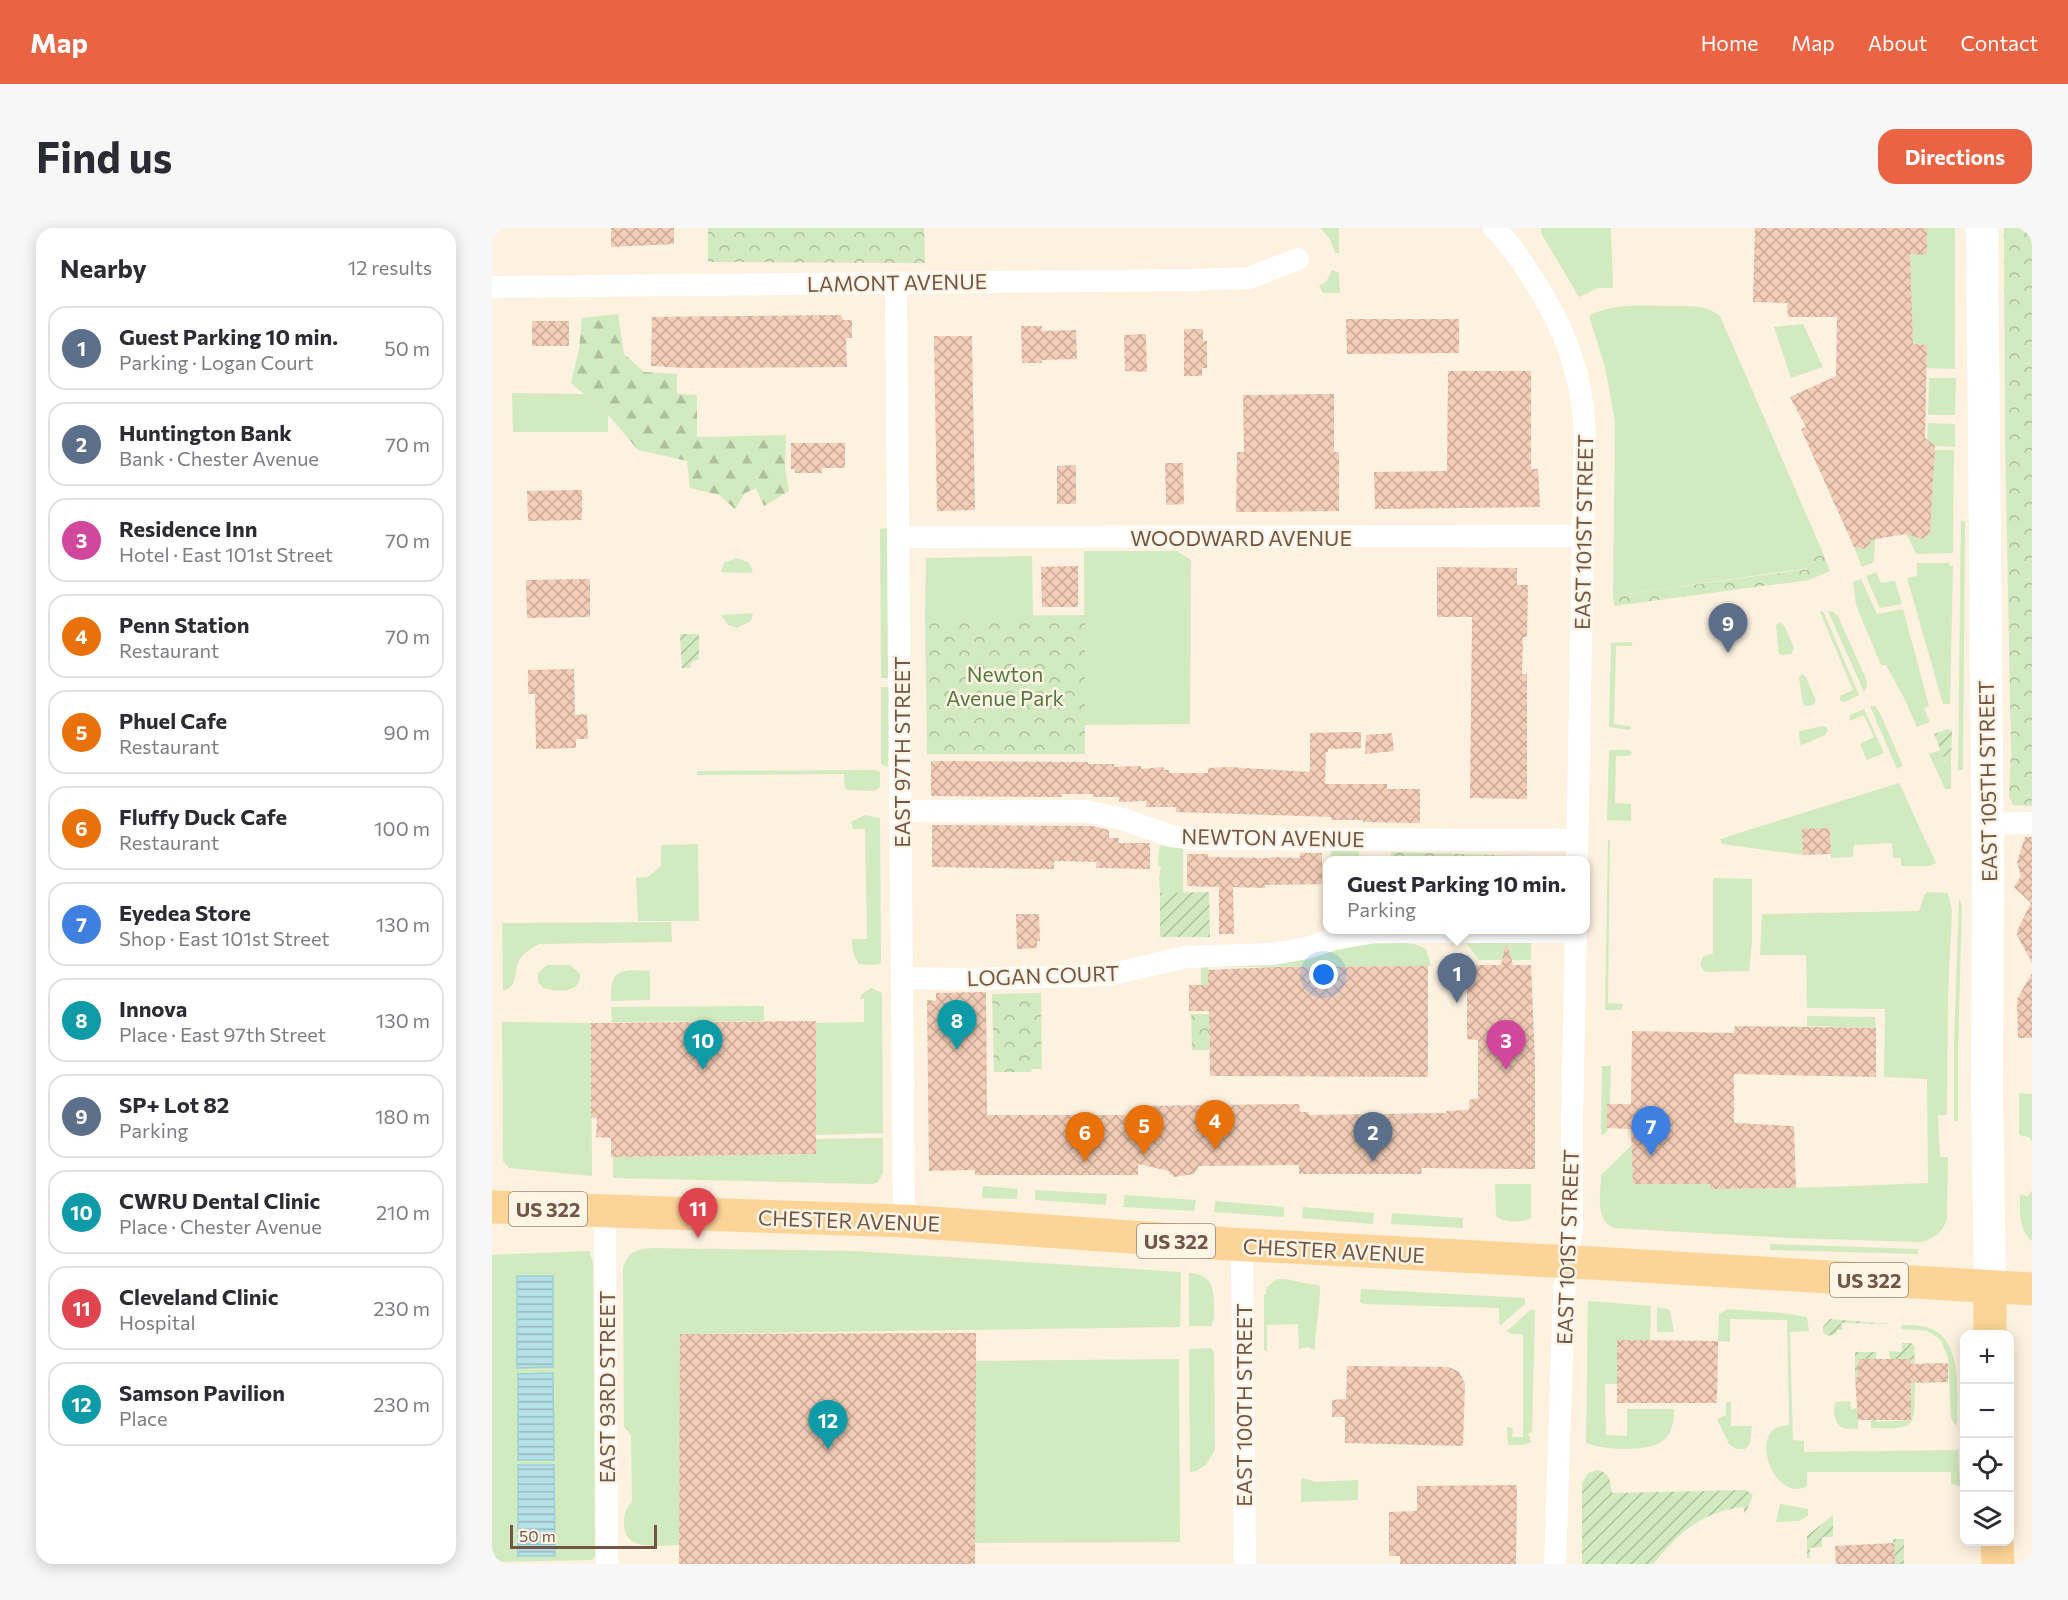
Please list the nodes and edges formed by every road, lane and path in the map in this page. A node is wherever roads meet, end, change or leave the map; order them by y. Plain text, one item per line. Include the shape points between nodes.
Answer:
1 (1494, 228) edge
2 (1983, 228) edge
3 (1298, 259) dead end
4 (896, 283) junction
5 (492, 287) edge
6 (1583, 536) junction
7 (899, 537) junction
8 (901, 811) junction
9 (2032, 823) edge
10 (1988, 824) junction
11 (1577, 850) edge
12 (1364, 934) edge
13 (1576, 934) edge
14 (902, 978) junction
15 (492, 1207) edge
16 (605, 1211) junction
17 (904, 1221) junction
18 (1242, 1245) junction
19 (1567, 1263) junction
20 (1990, 1287) junction
21 (2032, 1289) edge
22 (1990, 1330) edge
23 (1997, 1546) edge
24 (607, 1564) edge
25 (1245, 1564) edge
26 (1555, 1564) edge
27 (1998, 1564) edge

1 - 6 street, EAST 101ST STREET via 1551,306 1578,379 1586,432
2 - 10 main road, EAST 105TH STREET
3 - 4 street, LAMONT AVENUE via 1248,278
4 - 5 street, LAMONT AVENUE
4 - 7 street, EAST 97TH STREET
6 - 7 street, WOODWARD AVENUE
6 - 11 street, EAST 101ST STREET
7 - 8 street, EAST 97TH STREET
8 - 11 street, NEWTON AVENUE via 1085,811 1171,836 1199,839
8 - 14 street, EAST 97TH STREET
9 - 10 street
10 - 20 main road, EAST 105TH STREET
12 - 14 street, LOGAN COURT via 1273,954 1185,957 1109,975
13 - 19 street, EAST 101ST STREET via 1572,1228
14 - 17 street, EAST 97TH STREET
15 - 16 main road, CHESTER AVENUE / US 322
16 - 17 main road, CHESTER AVENUE / US 322
16 - 24 street, EAST 93RD STREET
17 - 18 main road, CHESTER AVENUE / US 322
18 - 19 main road, CHESTER AVENUE / US 322
18 - 25 street, EAST 100TH STREET
19 - 20 main road, CHESTER AVENUE / US 322
19 - 26 street, EAST 101ST STREET
20 - 21 main road, CHESTER AVENUE / US 322
20 - 22 main road, EAST 105TH STREET
23 - 27 main road

